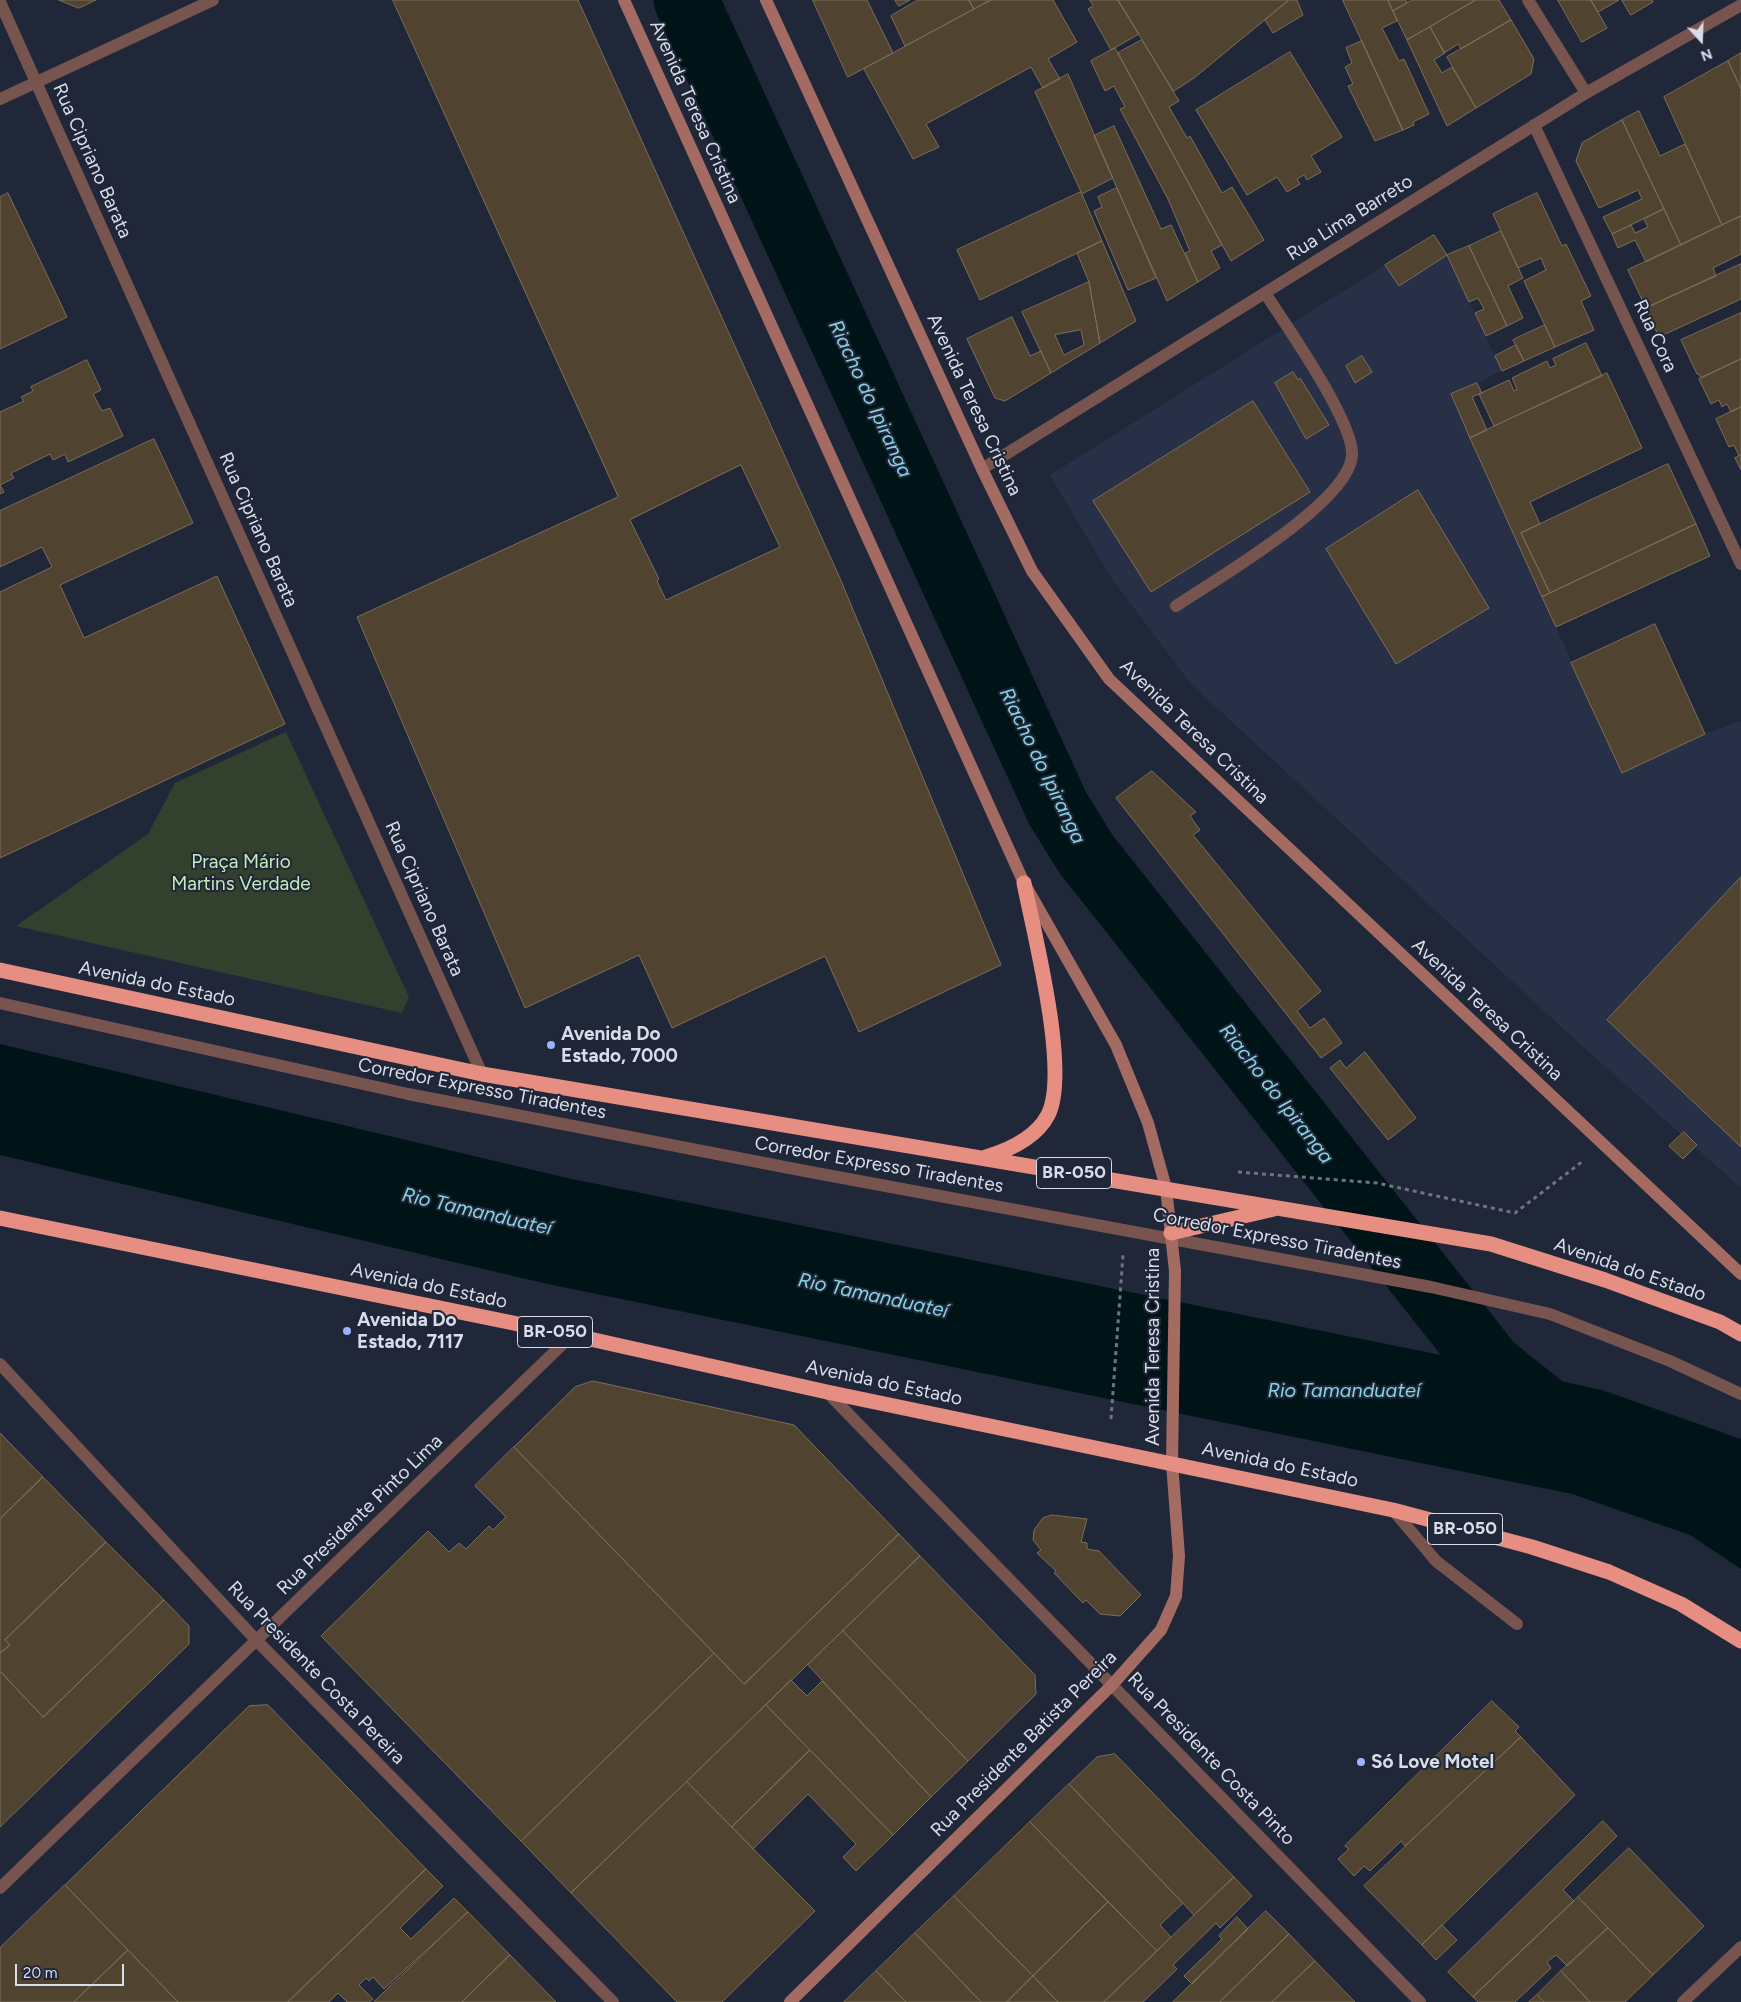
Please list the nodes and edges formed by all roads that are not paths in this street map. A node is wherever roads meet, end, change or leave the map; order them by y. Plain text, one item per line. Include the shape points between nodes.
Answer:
1 (213, 0) edge
2 (624, 0) edge
3 (766, 0) edge
4 (1528, 0) edge
5 (0, 2) edge
6 (1741, 5) edge
7 (36, 82) junction
8 (1586, 93) junction
9 (0, 99) edge
10 (1534, 125) junction
11 (1265, 293) junction
12 (982, 469) junction
13 (1741, 564) edge
14 (1176, 606) dead end
15 (1024, 883) junction
16 (0, 970) edge
17 (0, 1003) edge
18 (482, 1074) junction
19 (982, 1158) junction
20 (1166, 1188) junction
21 (1280, 1208) junction
22 (0, 1218) edge
23 (1171, 1232) junction
24 (1741, 1274) edge
25 (1741, 1334) edge
26 (572, 1335) junction
27 (0, 1364) edge
28 (828, 1392) junction
29 (1741, 1394) edge
30 (1172, 1463) junction
31 (1394, 1510) junction
32 (1518, 1624) dead end
33 (1741, 1640) edge
34 (257, 1641) junction
35 (1112, 1685) junction
36 (0, 1888) edge
37 (1741, 1947) edge
38 (613, 2002) edge
39 (790, 2002) edge
40 (1420, 2002) edge
41 (1682, 2002) edge

1 - 7 street
2 - 15 main road, Avenida Teresa Cristina
3 - 12 main road, Avenida Teresa Cristina
4 - 8 street
5 - 7 street, Rua Cipriano Barata
6 - 8 street, Rua Lima Barreto
7 - 9 street
7 - 18 street, Rua Cipriano Barata
8 - 10 street, Rua Lima Barreto
10 - 11 street, Rua Lima Barreto
10 - 13 street, Rua Cora
11 - 12 street, Rua Lima Barreto
11 - 14 street via 1325,387 1348,435 1352,455 1346,476 1326,501
12 - 24 main road, Avenida Teresa Cristina via 1032,571 1109,679
15 - 19 highway via 1053,1037 1056,1088 1048,1115 1039,1127 1014,1146
15 - 20 main road, Avenida Teresa Cristina via 1116,1046 1148,1123
16 - 18 highway, Avenida do Estado / BR-050
17 - 29 street, Corredor Expresso Tiradentes via 408,1094 1431,1287 1550,1314 1670,1361
18 - 19 highway, Avenida do Estado / BR-050
19 - 20 highway, Avenida do Estado / BR-050
20 - 21 highway, Avenida do Estado / BR-050
20 - 23 main road, Avenida Teresa Cristina
21 - 23 highway
21 - 25 highway, Avenida do Estado / BR-050 via 1491,1244 1605,1280 1720,1322
22 - 26 highway, Avenida do Estado / BR-050
23 - 30 main road, Avenida Teresa Cristina via 1176,1271
26 - 28 highway, Avenida do Estado / BR-050
26 - 34 street, Rua Presidente Pinto Lima
27 - 34 street, Rua Presidente Costa Pereira
28 - 30 highway, Avenida do Estado / BR-050
28 - 35 street, Rua Presidente Costa Pinto
30 - 31 highway, Avenida do Estado / BR-050
30 - 35 main road, Rua Presidente Batista Pereira via 1179,1556 1176,1596 1161,1630
31 - 32 street via 1436,1561
31 - 33 highway, Avenida do Estado / BR-050 via 1532,1547 1609,1572 1681,1604
34 - 36 street, Rua Presidente Pinto Lima
34 - 38 street, Rua Presidente Costa Pereira
35 - 39 main road, Rua Presidente Batista Pereira
35 - 40 street, Rua Presidente Costa Pinto
37 - 41 street

